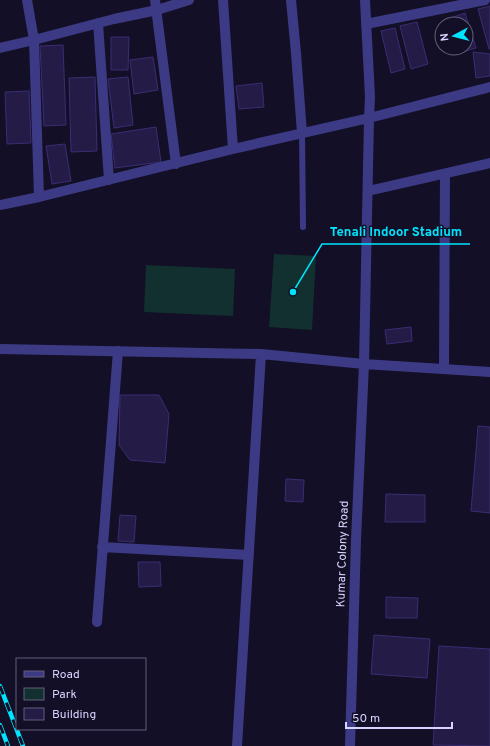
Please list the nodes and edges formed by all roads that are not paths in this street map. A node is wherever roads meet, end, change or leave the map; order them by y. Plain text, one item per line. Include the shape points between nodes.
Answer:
1 (27, 0) edge
2 (189, 0) edge
3 (223, 0) edge
4 (291, 0) edge
5 (365, 0) edge
6 (485, 0) edge
7 (471, 2) edge
8 (156, 5) edge
9 (98, 23) junction
10 (366, 24) junction
11 (34, 40) junction
12 (0, 48) edge
13 (490, 87) edge
14 (369, 118) junction
15 (302, 133) junction
16 (234, 150) junction
17 (490, 163) edge
18 (176, 164) junction
19 (445, 174) junction
20 (109, 180) junction
21 (368, 191) junction
22 (39, 197) junction
23 (0, 205) edge
24 (303, 227) dead end
25 (0, 349) edge
26 (118, 351) junction
27 (261, 354) junction
28 (364, 364) junction
29 (444, 369) junction
30 (490, 372) edge
31 (102, 547) junction
32 (249, 555) junction
33 (97, 622) dead end
34 (237, 746) edge
35 (350, 746) edge

1 - 11 street
2 - 8 street
3 - 16 street
4 - 15 street
5 - 10 street, Kumar Colony Road
6 - 7 street
7 - 10 street
8 - 9 street
8 - 18 street
9 - 11 street
9 - 20 street
10 - 14 street, Kumar Colony Road
11 - 12 street
11 - 22 street
13 - 14 street
14 - 15 street
14 - 21 street, Kumar Colony Road
15 - 16 street
15 - 24 lane
16 - 18 street
17 - 19 street
18 - 20 street
19 - 21 street
19 - 29 street
20 - 22 street
21 - 28 street, Kumar Colony Road
22 - 23 street
25 - 26 street
26 - 27 street
26 - 31 street
27 - 28 street
27 - 32 street
28 - 29 street
28 - 35 street, Kumar Colony Road
29 - 30 street
31 - 32 street
31 - 33 street
32 - 34 street

